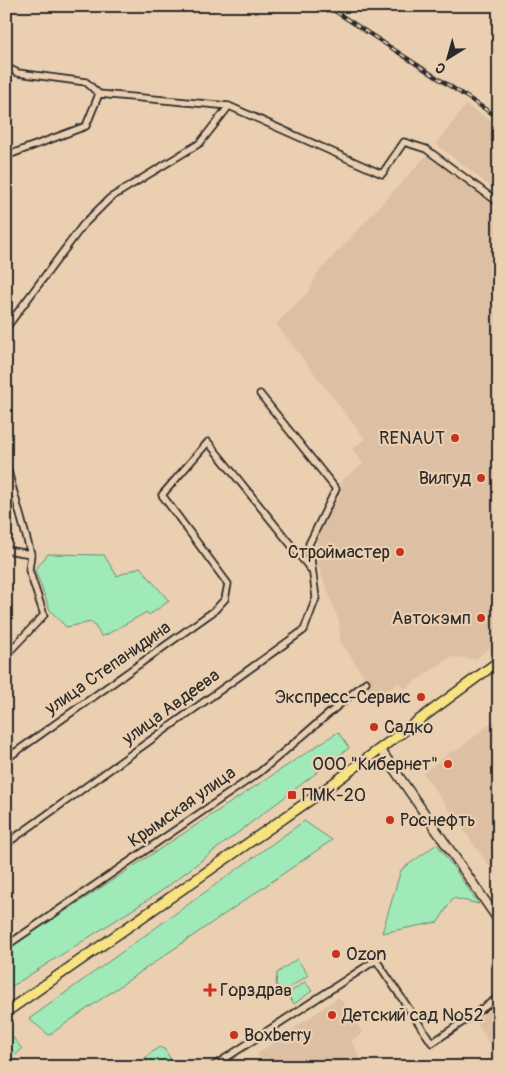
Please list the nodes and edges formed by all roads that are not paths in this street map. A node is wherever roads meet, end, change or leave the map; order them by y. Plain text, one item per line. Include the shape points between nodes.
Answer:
1 (6, 67) edge
2 (98, 94) junction
3 (228, 106) junction
4 (6, 156) edge
5 (499, 203) edge
6 (6, 328) edge
7 (260, 394) dead end
8 (6, 464) edge
9 (6, 550) edge
10 (31, 554) junction
11 (313, 572) junction
12 (6, 655) edge
13 (499, 661) edge
14 (366, 682) dead end
15 (380, 749) junction
16 (6, 759) edge
17 (6, 844) edge
18 (499, 921) edge
19 (6, 946) edge
20 (499, 997) edge
21 (6, 1012) edge
22 (212, 1067) edge

1 - 2 street via 18,73 86,82
2 - 3 street
2 - 4 street via 86,126
3 - 5 street via 382,174 404,142 426,149
3 - 6 street via 200,143 110,198 83,225
7 - 11 street, улица Авдеева via 336,489 309,544
8 - 10 street
9 - 10 street
10 - 12 street via 30,570 44,615
11 - 16 street, улица Степанидина via 208,442 162,495 228,584 225,599 214,611
11 - 17 street, улица Авдеева via 316,598 304,630
13 - 15 main road
14 - 19 street, Крымская улица via 260,772
15 - 18 street
15 - 21 main road
20 - 22 street via 432,1043 376,960

